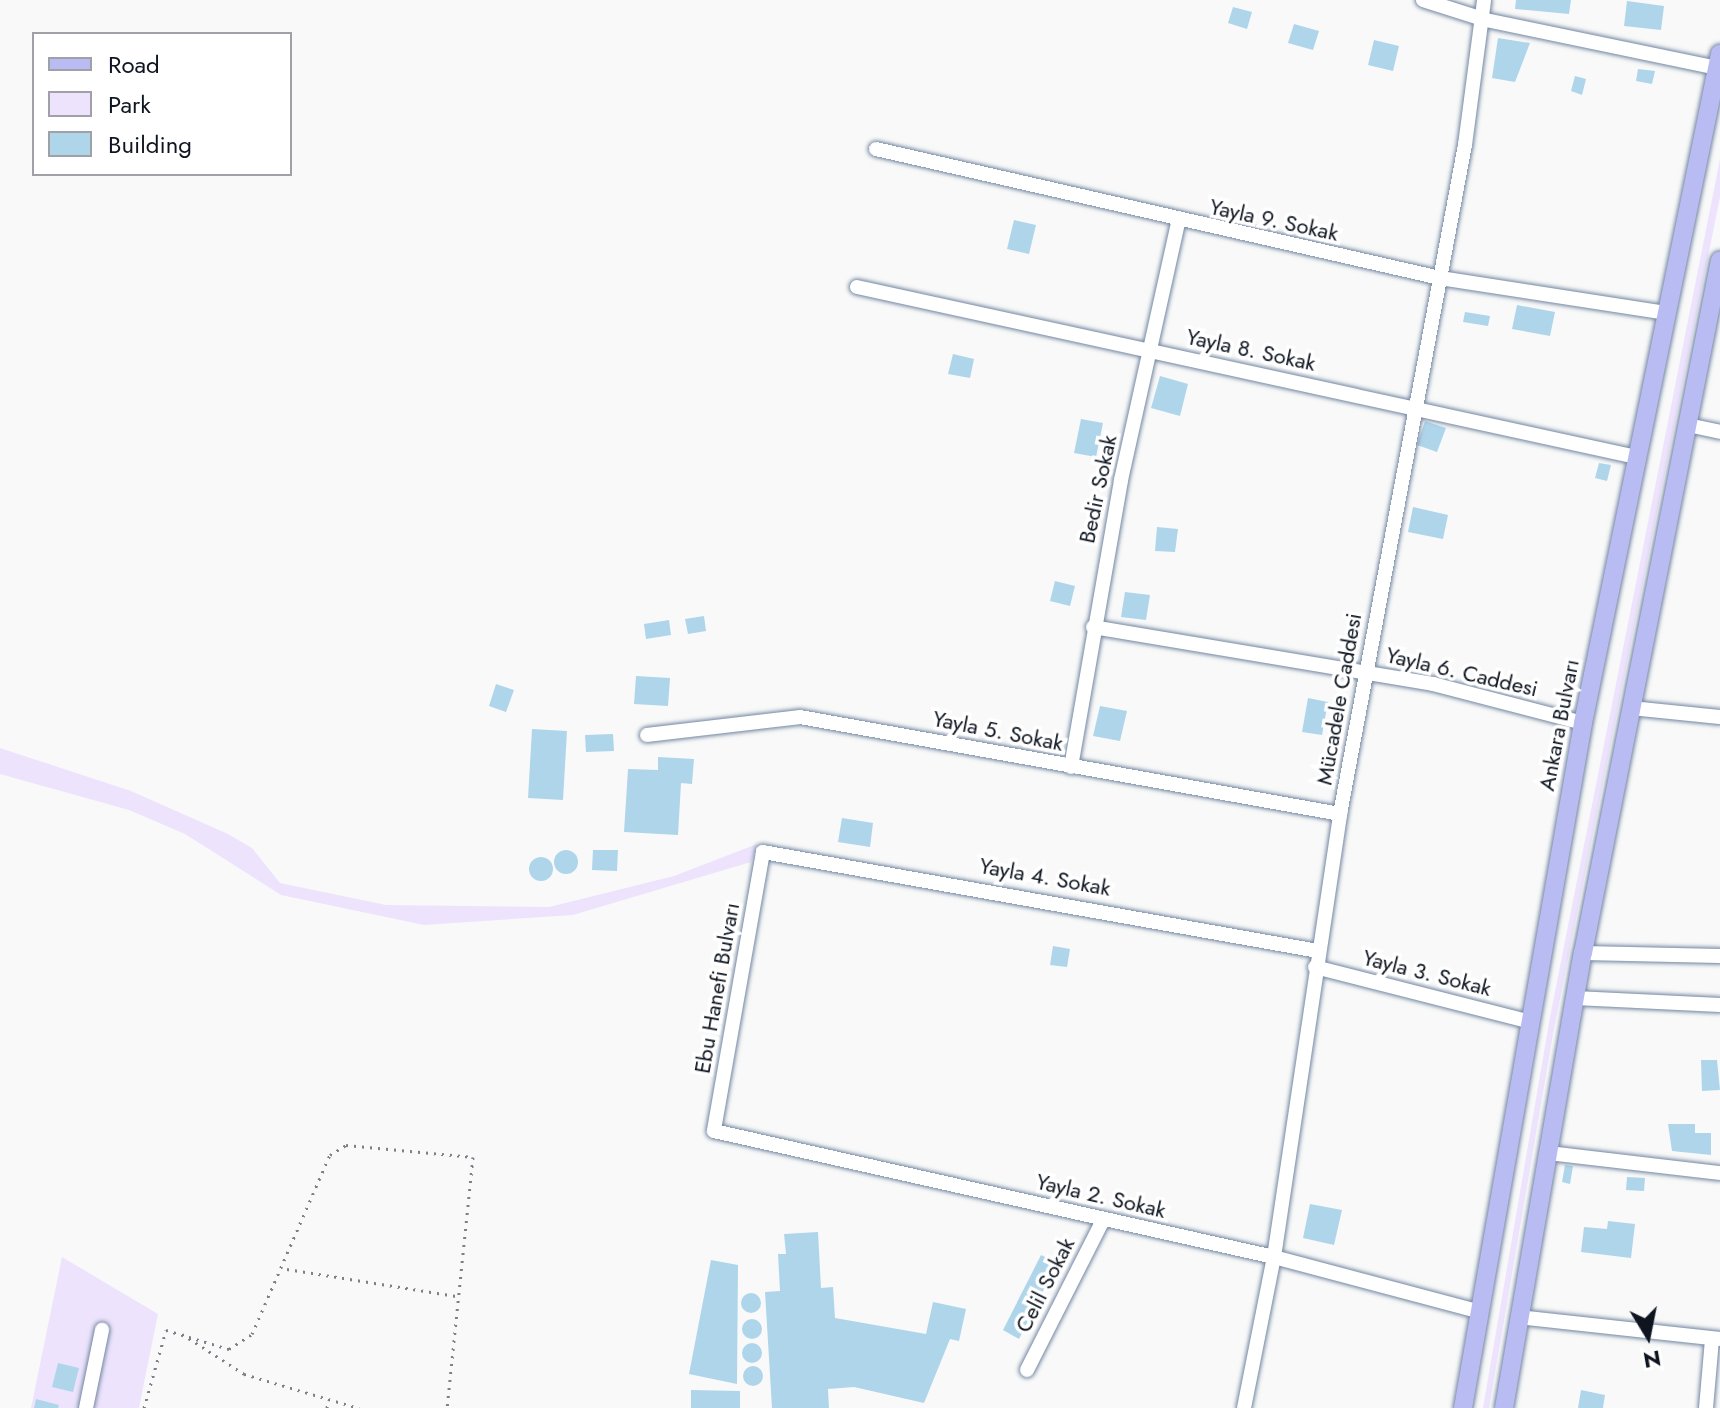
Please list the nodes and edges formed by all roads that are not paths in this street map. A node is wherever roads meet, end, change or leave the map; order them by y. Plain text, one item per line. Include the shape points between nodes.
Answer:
1 (1423, 0) edge
2 (1484, 0) edge
3 (1486, 20) junction
4 (1719, 61) edge
5 (876, 149) dead end
6 (1178, 222) junction
7 (1720, 260) edge
8 (1440, 278) junction
9 (857, 287) dead end
10 (1667, 313) junction
11 (1150, 351) junction
12 (1417, 408) junction
13 (1688, 425) junction
14 (1720, 432) edge
15 (1636, 457) junction
16 (1093, 627) junction
17 (1365, 672) junction
18 (1631, 708) junction
19 (1720, 717) edge
20 (1583, 723) junction
21 (647, 735) dead end
22 (1071, 767) junction
23 (1340, 814) junction
24 (763, 852) joint
25 (1583, 953) junction
26 (1720, 956) edge
27 (1316, 959) junction
28 (1575, 998) junction
29 (1720, 1005) edge
30 (1527, 1021) junction
31 (714, 1131) joint
32 (1549, 1153) junction
33 (1720, 1173) edge
34 (1103, 1220) junction
35 (1274, 1257) junction
36 (1477, 1311) junction
37 (1518, 1317) junction
38 (102, 1330) dead end
39 (1716, 1339) edge
40 (1027, 1370) dead end
41 (86, 1408) edge
42 (1244, 1408) edge
43 (1463, 1408) edge
44 (1504, 1408) edge
45 (1706, 1408) edge

1 - 3 street
2 - 3 street, Mücadele Caddesi
3 - 4 street
3 - 8 street, Mücadele Caddesi
4 - 10 main road, Ankara Bulvarı
5 - 6 street, Yayla 9. Sokak
6 - 8 street, Yayla 9. Sokak
6 - 11 street, Bedir Sokak
7 - 13 main road
8 - 10 street, Yayla 9. Sokak
8 - 12 street, Mücadele Caddesi
9 - 11 street, Yayla 8. Sokak
10 - 15 main road, Ankara Bulvarı
11 - 12 street, Yayla 8. Sokak
11 - 16 street, Bedir Sokak
12 - 15 street, Yayla 8. Sokak
12 - 17 street, Mücadele Caddesi
13 - 14 street
13 - 18 main road
15 - 20 main road, Ankara Bulvarı
16 - 17 street, Yayla 6. Caddesi
16 - 22 street, Bedir Sokak
17 - 20 street, Yayla 6. Caddesi
17 - 23 street, Mücadele Caddesi
18 - 19 street
18 - 25 main road
20 - 30 main road, Ankara Bulvarı
21 - 22 street, Yayla 5. Sokak via 800,717
22 - 23 street, Yayla 5. Sokak
23 - 27 street, Mücadele Caddesi
24 - 27 street, Yayla 4. Sokak
24 - 31 street, Ebu Hanefi Bulvarı
25 - 26 street
25 - 28 main road
27 - 30 street, Yayla 3. Sokak
27 - 35 street, Mücadele Caddesi
28 - 29 street
28 - 32 main road
30 - 36 main road, Ankara Bulvarı
31 - 34 street, Yayla 2. Sokak
32 - 33 street
32 - 37 main road
34 - 35 street, Yayla 2. Sokak
34 - 40 street, Celil Sokak
35 - 36 street, Yayla 2. Sokak
35 - 42 street, Mücadele Caddesi
36 - 43 main road, Ankara Bulvarı
37 - 39 street
37 - 44 main road
38 - 41 street
39 - 45 street

